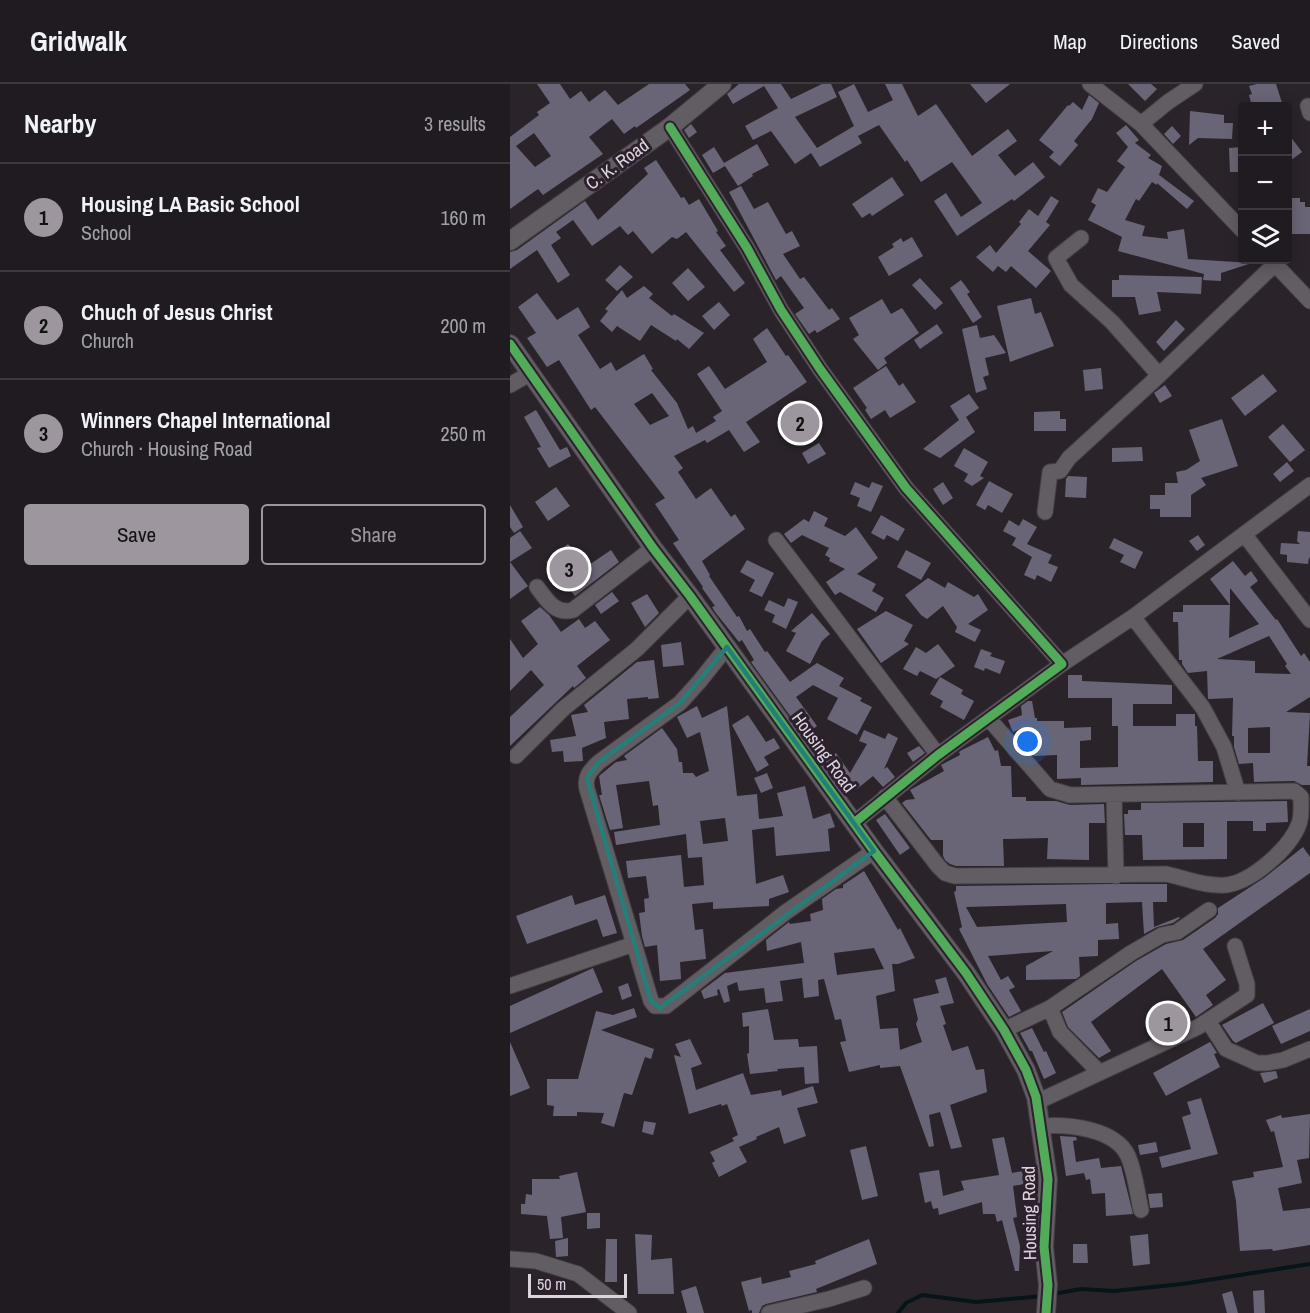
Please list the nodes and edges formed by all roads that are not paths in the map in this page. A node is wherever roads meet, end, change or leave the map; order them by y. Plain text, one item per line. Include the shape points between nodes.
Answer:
1 (722, 84) edge
2 (1090, 84) edge
3 (1195, 84) edge
4 (1141, 124) junction
5 (670, 127) junction
6 (1238, 226) edge
7 (1081, 238) dead end
8 (510, 241) edge
9 (1271, 264) edge
10 (1275, 264) edge
11 (1310, 301) edge
12 (510, 344) edge
13 (531, 373) junction
14 (1160, 375) junction
15 (510, 386) edge
16 (1310, 485) edge
17 (1045, 512) dead end
18 (1244, 534) junction
19 (776, 540) dead end
20 (653, 548) junction
21 (537, 587) dead end
22 (690, 596) junction
23 (1133, 617) junction
24 (1310, 620) edge
25 (727, 647) junction
26 (1062, 664) junction
27 (989, 719) junction
28 (938, 755) junction
29 (516, 756) dead end
30 (1238, 793) junction
31 (1114, 795) junction
32 (885, 796) junction
33 (854, 823) junction
34 (874, 851) junction
35 (1116, 876) junction
36 (1209, 910) dead end
37 (634, 944) junction
38 (1235, 946) dead end
39 (510, 986) edge
40 (1050, 1008) junction
41 (1208, 1021) junction
42 (1004, 1030) junction
43 (1310, 1049) edge
44 (1100, 1073) junction
45 (1037, 1102) junction
46 (1041, 1126) junction
47 (1141, 1210) dead end
48 (510, 1259) edge
49 (864, 1287) dead end
50 (1046, 1308) edge
51 (629, 1313) edge
52 (769, 1313) edge

1 - 5 street, C. K. Road
2 - 4 street
3 - 4 street
4 - 6 street
5 - 8 street, C. K. Road
5 - 26 street via 813,359 906,488
7 - 14 street via 1056,258 1071,285 1112,321
9 - 14 street
10 - 11 street
12 - 13 street, Housing Road
13 - 15 street
13 - 20 street, Housing Road
14 - 17 street via 1060,471 1050,472
16 - 18 street
18 - 23 street
18 - 24 street
19 - 28 street
20 - 21 street via 573,610 556,610
20 - 22 street, Housing Road
22 - 25 street, Housing Road
22 - 29 street via 638,649 563,709
23 - 26 street
23 - 30 street via 1203,708 1224,747
25 - 33 street, Housing Road
25 - 37 street via 680,703 600,762 587,778
26 - 27 street
27 - 28 street
27 - 31 street via 1050,789 1070,795
28 - 32 street
30 - 31 street
30 - 35 street via 1294,791 1300,796 1300,822 1294,836 1250,876 1226,885 1166,874
31 - 35 street
32 - 33 street
32 - 35 street via 938,866 950,876
33 - 34 street, Housing Road
34 - 37 street via 786,912 666,1006 655,1006 651,1001
34 - 42 street, Housing Road
36 - 40 street via 1177,932 1162,935 1131,953
37 - 39 street
38 - 41 street via 1247,995
40 - 42 street
40 - 44 street via 1060,1032
41 - 43 street via 1226,1049 1257,1063 1283,1060
41 - 44 street
42 - 45 street, Housing Road via 1026,1070
44 - 45 street
45 - 46 street, Housing Road
46 - 47 street via 1060,1124 1115,1139 1129,1157
46 - 50 street, Housing Road via 1048,1179
48 - 51 street via 548,1263 578,1274
49 - 52 street

